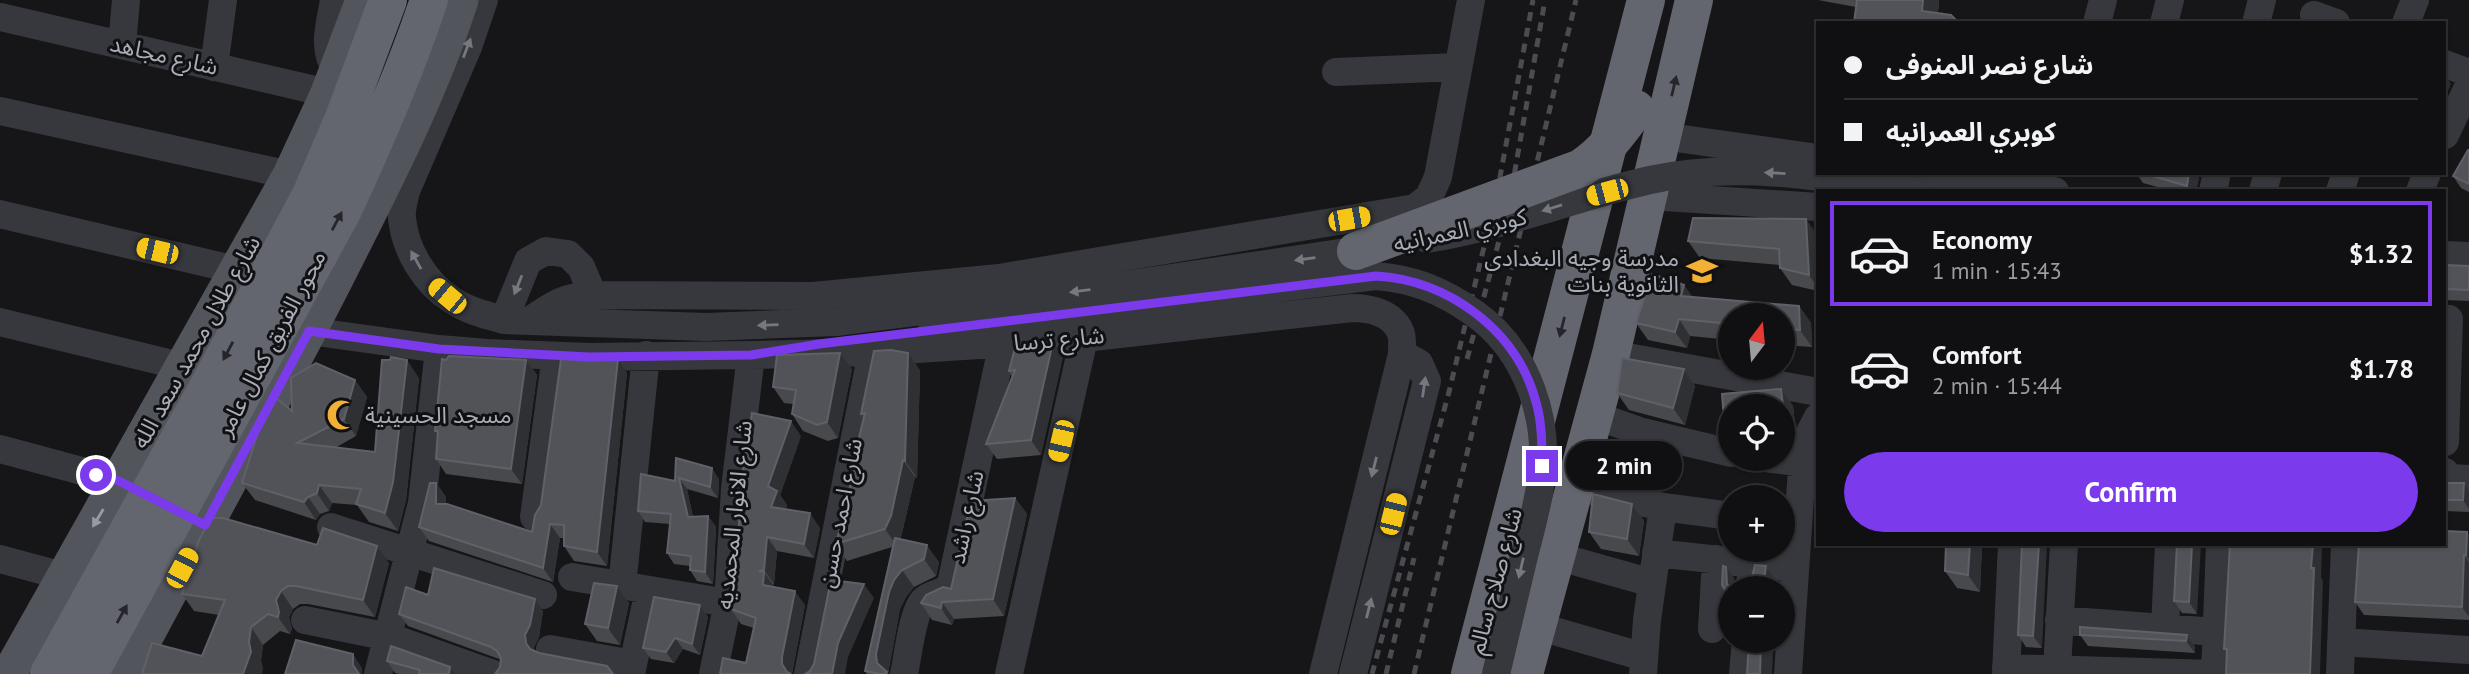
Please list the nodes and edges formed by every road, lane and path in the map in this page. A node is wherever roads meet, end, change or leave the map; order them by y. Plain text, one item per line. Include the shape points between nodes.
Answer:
1 (126, 0) edge
2 (223, 0) edge
3 (334, 0) edge
4 (363, 0) edge
5 (388, 0) edge
6 (429, 0) edge
7 (461, 0) edge
8 (484, 0) edge
9 (1471, 0) edge
10 (1646, 0) edge
11 (1670, 0) edge
12 (1694, 0) edge
13 (2103, 0) edge
14 (2170, 0) edge
15 (2262, 0) edge
16 (2415, 0) edge
17 (0, 17) edge
18 (2098, 21) edge
19 (2165, 21) edge
20 (2257, 21) edge
21 (2407, 21) edge
22 (122, 45) junction
23 (2446, 64) edge
24 (214, 66) junction
25 (1458, 67) junction
26 (1336, 72) dead end
27 (2469, 73) edge
28 (2469, 85) edge
29 (327, 93) junction
30 (0, 111) edge
31 (2446, 133) edge
32 (1662, 136) junction
33 (415, 145) junction
34 (1816, 158) edge
35 (290, 175) junction
36 (1950, 175) edge
37 (2051, 185) edge
38 (1900, 189) edge
39 (1649, 195) junction
40 (1816, 207) edge
41 (1376, 214) junction
42 (0, 215) edge
43 (2446, 255) edge
44 (2469, 256) edge
45 (1366, 264) junction
46 (230, 281) junction
47 (593, 295) junction
48 (1380, 313) junction
49 (516, 320) junction
50 (2454, 320) edge
51 (0, 322) edge
52 (309, 331) junction
53 (1084, 338) junction
54 (1003, 343) junction
55 (439, 349) junction
56 (872, 352) junction
57 (762, 354) junction
58 (1402, 354) junction
59 (1611, 354) junction
60 (646, 355) junction
61 (556, 356) junction
62 (181, 366) junction
63 (1549, 377) junction
64 (2446, 377) edge
65 (1816, 392) edge
66 (1594, 414) junction
67 (1537, 421) junction
68 (1815, 430) edge
69 (0, 449) edge
70 (1718, 450) edge
71 (1795, 462) edge
72 (1802, 463) junction
73 (2446, 473) edge
74 (2469, 480) edge
75 (119, 481) junction
76 (1575, 487) junction
77 (1795, 502) edge
78 (1662, 507) junction
79 (1718, 514) edge
80 (534, 517) edge
81 (205, 525) junction
82 (331, 527) edge
83 (2012, 546) edge
84 (2064, 546) edge
85 (2169, 546) edge
86 (2220, 546) edge
87 (2345, 546) edge
88 (411, 552) junction
89 (1656, 552) junction
90 (1556, 556) junction
91 (0, 559) edge
92 (1716, 559) junction
93 (1794, 562) edge
94 (1794, 568) junction
95 (63, 576) junction
96 (1751, 576) edge
97 (572, 577) dead end
98 (1652, 583) junction
99 (636, 588) junction
100 (543, 595) dead end
101 (728, 603) junction
102 (305, 620) dead end
103 (2059, 620) junction
104 (1537, 626) junction
105 (2165, 626) junction
106 (1712, 629) dead end
107 (2216, 632) junction
108 (389, 637) junction
109 (2341, 642) junction
110 (550, 649) dead end
111 (2469, 650) edge
112 (1745, 653) edge
113 (1643, 665) edge
114 (632, 669) edge
115 (2057, 669) junction
116 (2006, 671) edge
117 (2160, 673) edge
118 (9, 674) edge
119 (48, 674) edge
120 (89, 674) edge
121 (126, 674) edge
122 (378, 674) edge
123 (493, 674) edge
124 (713, 674) edge
125 (808, 674) edge
126 (904, 674) edge
127 (1010, 674) edge
128 (1323, 674) edge
129 (1353, 674) edge
130 (1470, 674) edge
131 (1496, 674) edge
132 (1524, 674) edge
133 (1743, 674) edge
134 (1788, 674) edge
135 (2215, 674) edge
136 (2340, 674) edge

1 - 22 street
2 - 24 street
3 - 29 street
4 - 29 main road, شارع طلال محمد سعد الله
5 -> 119 highway, محور الفريق كمال عامر, bridge via 310,195
120 -> 6 highway, محور الفريق كمال عامر, bridge via 343,210 379,132
7 - 33 main road
33 -> 8 street, كوبري العمرانيه via 468,47
9 - 25 street
10 -> 63 highway, شارع صلاح سالم
11 - 45 highway, bridge via 1636,109 1596,158
32 -> 12 highway
13 - 18 street
14 - 19 street
15 - 20 street
16 - 21 street
17 - 22 street, شارع مجاهد
22 - 24 street, شارع مجاهد
23 - 27 street
24 - 29 street, شارع مجاهد
25 - 26 street
25 - 41 street via 1438,177 1429,197 1415,208
28 - 31 street
29 - 33 main road via 341,116 386,128
29 - 35 main road, شارع طلال محمد سعد الله
30 - 35 street
32 - 34 street
32 - 39 highway
49 -> 33 street, كوبري العمرانيه via 475,312 452,300 417,264 401,216
33 - 52 main road
35 - 46 main road, شارع طلال محمد سعد الله
36 - 37 street
38 -> 45 street, كوبري العمرانيه, bridge via 1776,172 1713,172 1651,180 1442,237
39 - 40 street
39 - 59 highway
41 - 47 street via 986,279 813,296
41 - 48 street via 1386,279
42 - 46 street
43 - 44 street
45 -> 49 street, كوبري العمرانيه, bridge via 1132,285 836,322 706,327
45 - 57 street, كوبري العمرانيه
45 -> 131 street, كوبري العمرانيه, bridge via 1450,295 1488,323 1514,353 1536,402 1542,443 1540,487
46 - 52 main road via 239,311 284,331
46 - 62 main road, شارع طلال محمد سعد الله
47 - 49 street via 571,297
47 -> 49 street via 581,267 568,254 546,251 528,261
48 - 53 street, شارع ترسا via 1352,308
48 - 58 street via 1401,333
50 - 64 street
51 - 62 street
52 - 55 street, شارع ترسا
52 - 81 main road
53 - 54 street, شارع ترسا
53 - 127 street
54 - 56 street, شارع ترسا
54 - 126 street, شارع راشد via 951,584 920,605
55 - 61 street, شارع ترسا
55 - 88 street via 422,503
56 - 57 street, شارع ترسا
56 - 125 street, شارع احمد حسن
57 - 60 street, شارع ترسا
57 - 101 street, شارع الانوار المحمديه via 735,489
58 -> 128 street
129 -> 58 street via 1427,381 1419,363
59 - 65 street
59 - 66 highway
60 - 61 street, شارع ترسا
60 - 99 street
61 - 80 street
62 - 75 main road, شارع طلال محمد سعد الله
63 - 66 highway via 1566,394 1589,399
63 - 67 highway, شارع صلاح سالم
66 - 67 highway via 1580,421 1566,414 1551,414
66 - 70 street via 1639,431
66 - 76 highway
67 - 130 highway, شارع صلاح سالم
68 - 72 street
69 - 75 street
71 - 72 street
72 - 77 street
73 - 74 street
75 - 81 street
75 -> 95 main road, شارع طلال محمد سعد الله
76 - 78 street
76 - 90 highway
78 - 79 street
78 - 89 street
81 - 121 main road
82 - 88 street
83 - 116 street
84 - 103 street
85 - 105 street
86 - 107 street
87 - 109 street
88 - 100 street
88 - 108 street
89 - 92 street
89 - 98 street
90 - 98 street
90 - 104 highway
91 - 95 street
92 - 96 street
92 - 106 street
93 - 94 street
94 - 96 street
94 - 134 street
95 - 118 main road, شارع طلال محمد سعد الله
97 - 99 street
98 - 113 street
99 - 101 street
99 - 114 street
101 - 124 street, شارع الانوار المحمديه
102 - 108 street
103 - 105 street
103 - 115 street
104 - 113 street
104 - 132 highway
105 - 107 street
107 - 135 street
108 - 122 street
108 - 123 street
109 - 111 street
109 - 136 street
110 - 114 street
112 - 133 street
115 - 116 street
115 - 117 street
117 - 135 street

